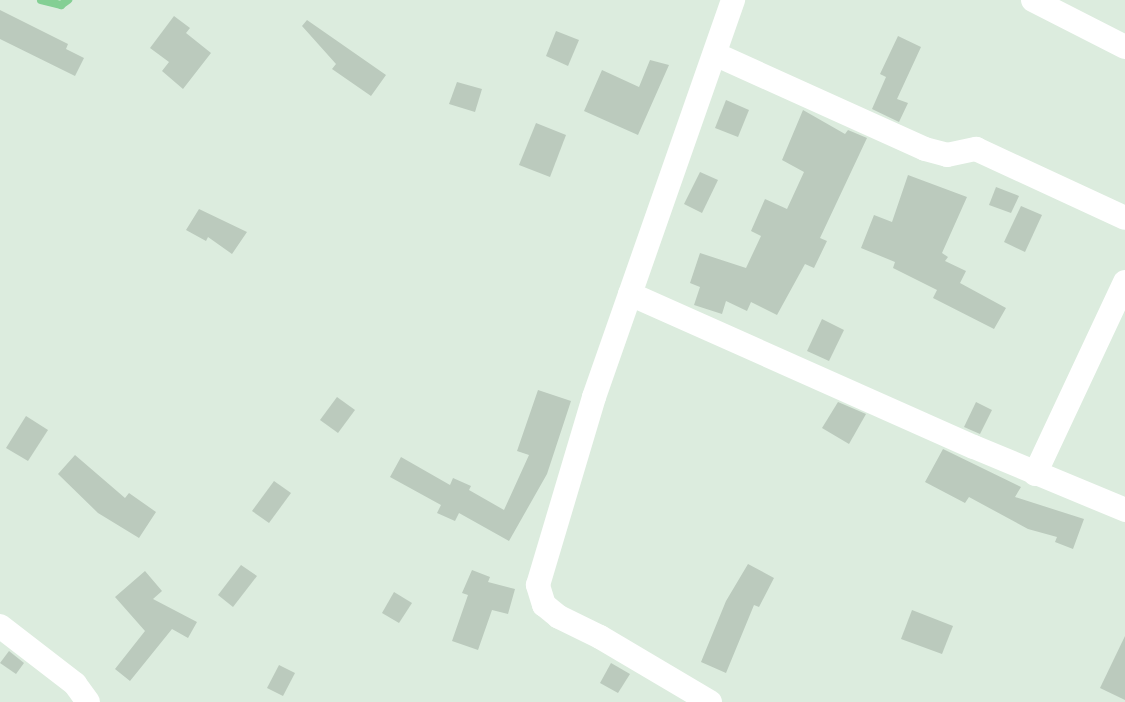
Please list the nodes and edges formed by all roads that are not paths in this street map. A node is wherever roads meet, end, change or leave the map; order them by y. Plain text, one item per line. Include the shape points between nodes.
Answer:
1 (733, 0) edge
2 (1033, 0) edge
3 (1125, 47) edge
4 (717, 55) junction
5 (1125, 218) edge
6 (1125, 282) edge
7 (630, 294) junction
8 (1035, 474) junction
9 (1125, 510) edge
10 (0, 626) edge
11 (696, 699) edge
12 (88, 702) edge

1 - 4 street
2 - 3 street
4 - 5 street via 925,149 947,155 976,149
4 - 7 street
6 - 8 street
7 - 8 street
7 - 11 street via 594,397 579,458 538,585 544,605 559,618 600,636
8 - 9 street
10 - 12 street via 75,684

